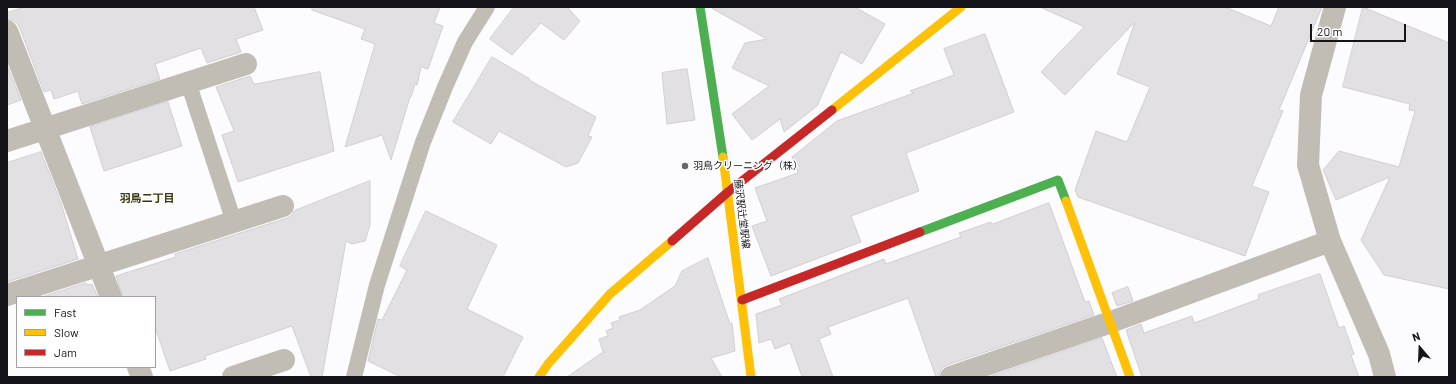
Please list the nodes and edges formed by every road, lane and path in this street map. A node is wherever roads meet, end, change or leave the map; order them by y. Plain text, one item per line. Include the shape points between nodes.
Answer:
1 (487, 7) edge
2 (700, 7) edge
3 (961, 7) edge
4 (1335, 7) edge
5 (7, 31) edge
6 (246, 64) dead end
7 (188, 82) junction
8 (45, 129) junction
9 (7, 141) edge
10 (728, 192) junction
11 (283, 206) dead end
12 (234, 222) junction
13 (1330, 241) junction
14 (99, 266) junction
15 (7, 295) edge
16 (111, 296) edge
17 (742, 300) junction
18 (1110, 322) junction
19 (284, 360) dead end
20 (233, 377) edge
21 (354, 377) edge
22 (539, 377) edge
23 (751, 377) edge
24 (951, 377) edge
25 (1130, 377) edge
26 (1385, 377) edge

1 - 21 lane via 465,42 424,142 377,285
2 - 10 street, 藤沢駅辻堂駅線
3 - 10 street
4 - 13 street via 1311,95 1308,165
5 - 8 street
6 - 7 street
7 - 8 street
7 - 12 lane
8 - 9 street
8 - 14 street
10 - 17 street, 藤沢駅辻堂駅線
10 - 22 street via 610,294
11 - 12 street
12 - 14 street
13 - 18 street
13 - 26 street via 1379,354
14 - 15 street
14 - 16 street
17 - 18 street via 1058,180
17 - 23 street, 藤沢駅辻堂駅線
18 - 24 street
18 - 25 street
19 - 20 street

